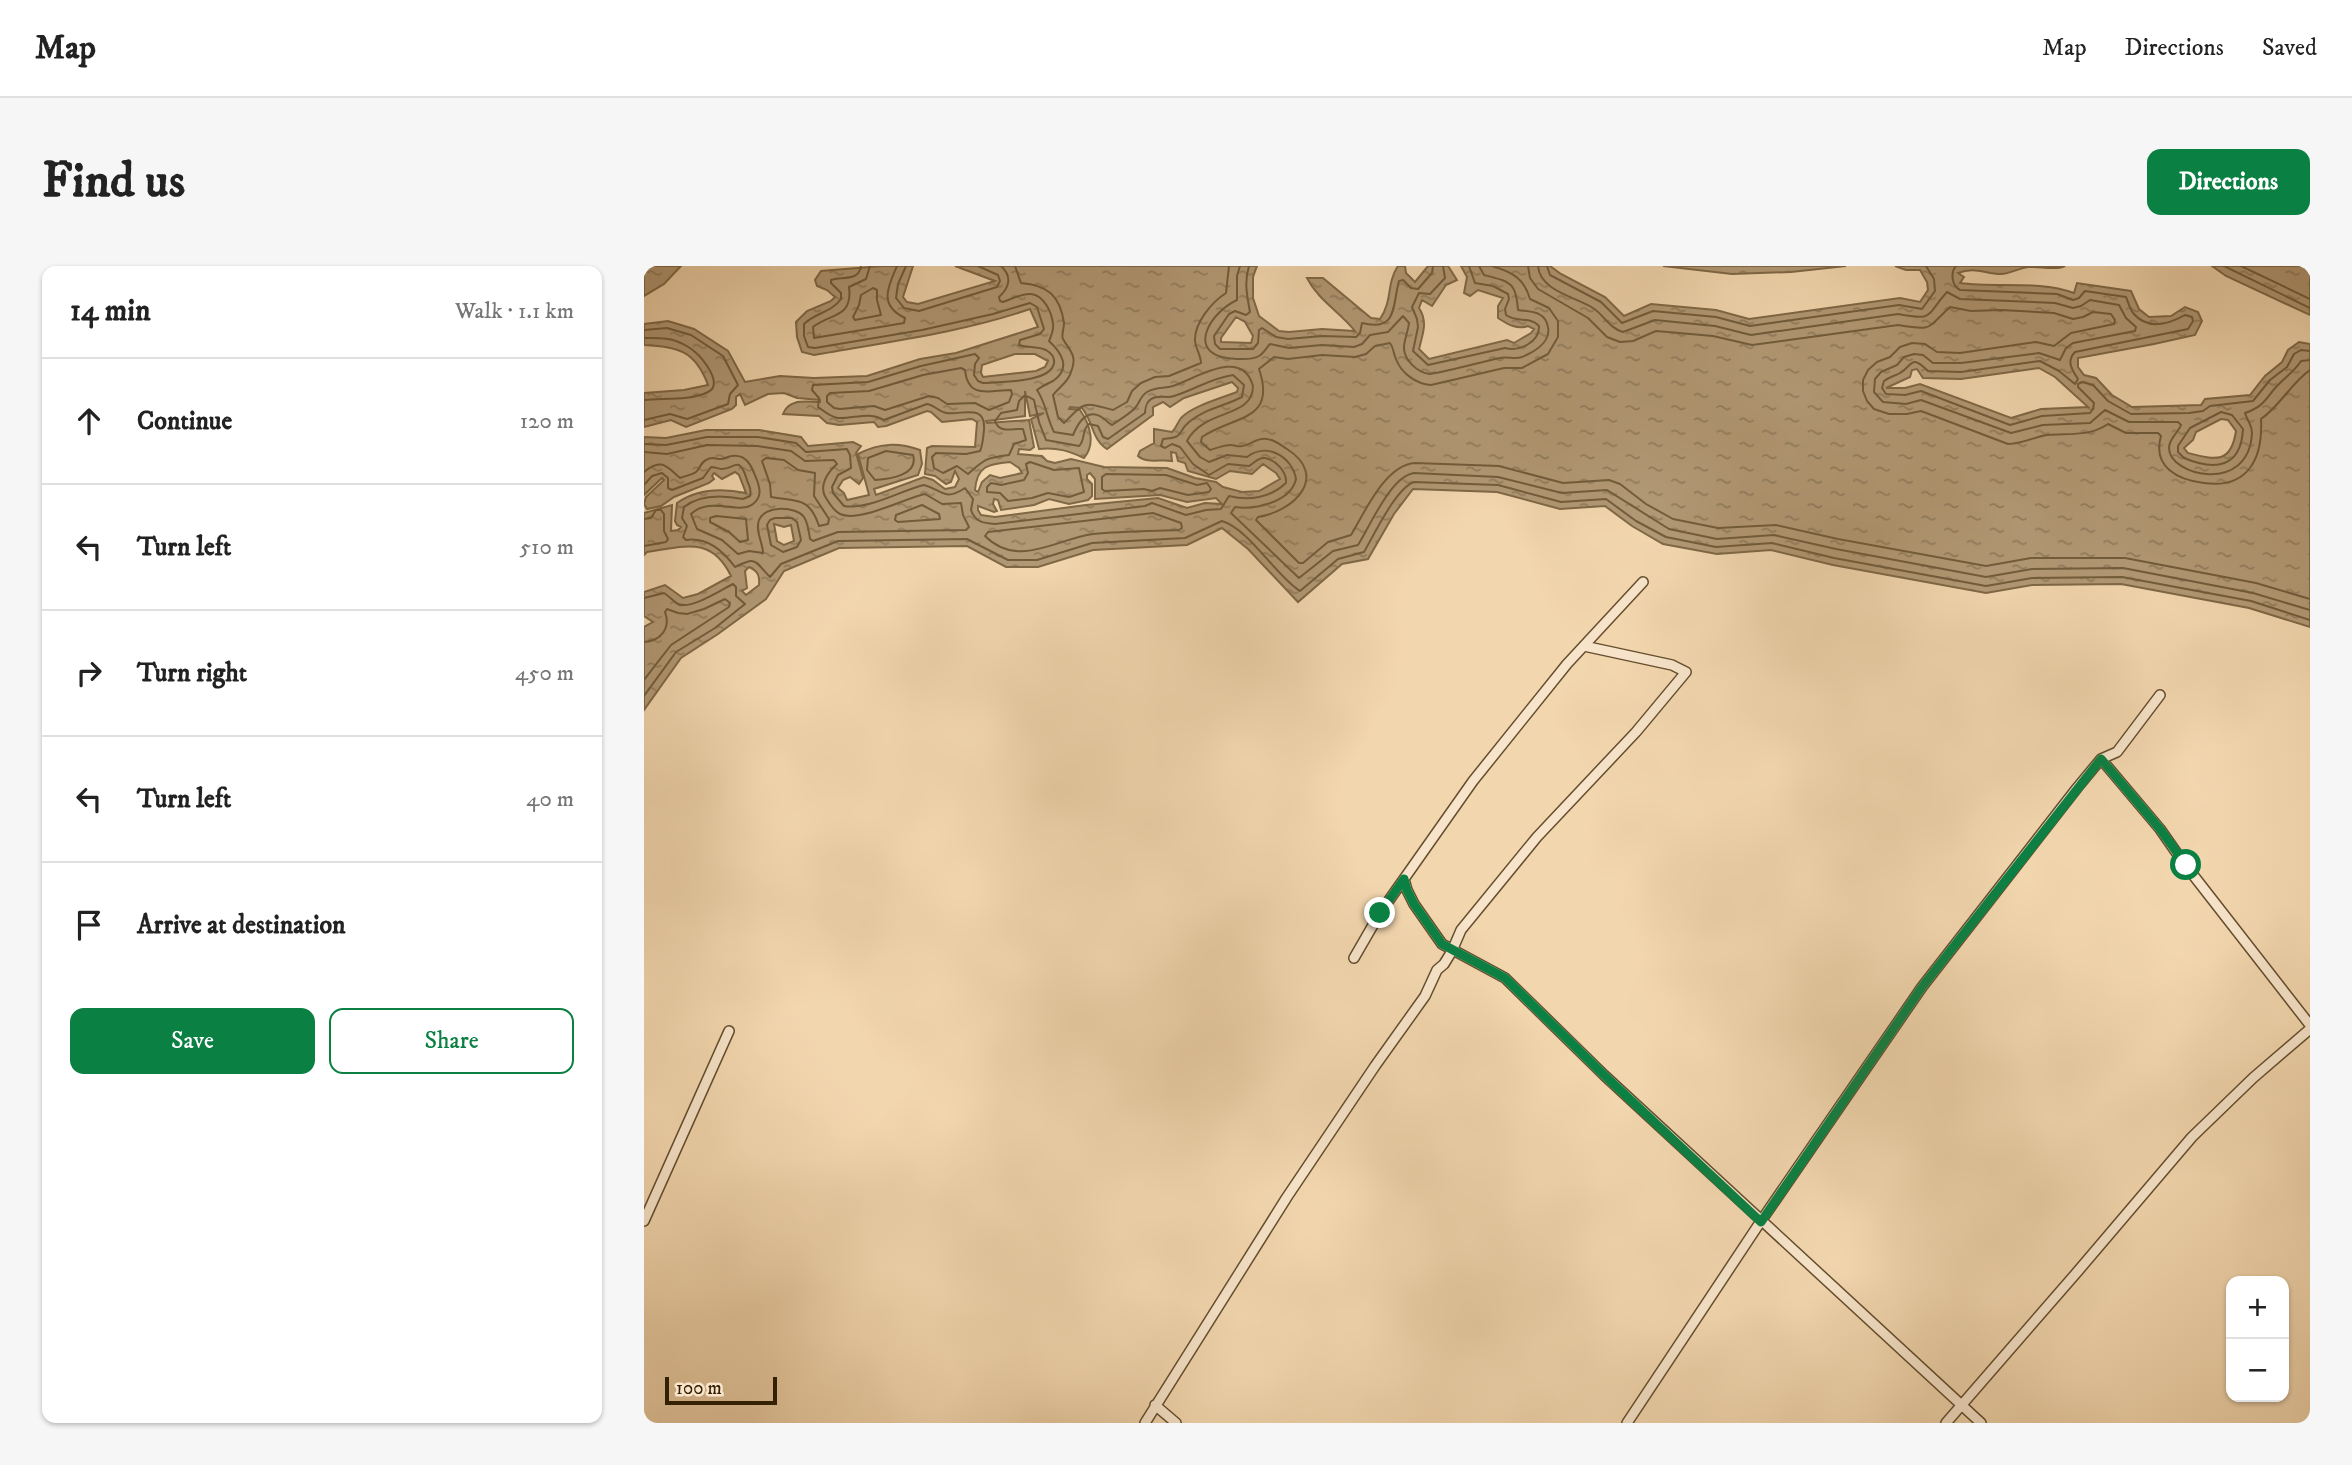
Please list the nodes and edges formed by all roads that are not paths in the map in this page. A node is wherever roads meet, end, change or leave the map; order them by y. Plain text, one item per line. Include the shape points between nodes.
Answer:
1 (1643, 582) dead end
2 (1584, 646) junction
3 (2160, 695) dead end
4 (2101, 759) junction
5 (1404, 879) junction
6 (1452, 951) junction
7 (1354, 958) dead end
8 (2310, 1027) edge
9 (729, 1031) dead end
10 (644, 1221) edge
11 (1761, 1222) junction
12 (1960, 1404) junction
13 (1155, 1405) junction
14 (1145, 1423) edge
15 (1176, 1423) edge
16 (1627, 1423) edge
17 (1946, 1423) edge
18 (1980, 1423) edge

1 - 2 street
2 - 5 street via 1473,781
2 - 6 street via 1686,672 1537,837 1461,930
3 - 4 street via 2115,754
4 - 8 street via 2166,836
4 - 11 street via 1922,987
5 - 6 street via 1420,914
5 - 7 street
6 - 11 street via 1505,978
6 - 13 street
8 - 12 street via 2192,1137
9 - 10 street
11 - 12 street
11 - 16 street
12 - 17 street
12 - 18 street
13 - 14 street
13 - 15 street

